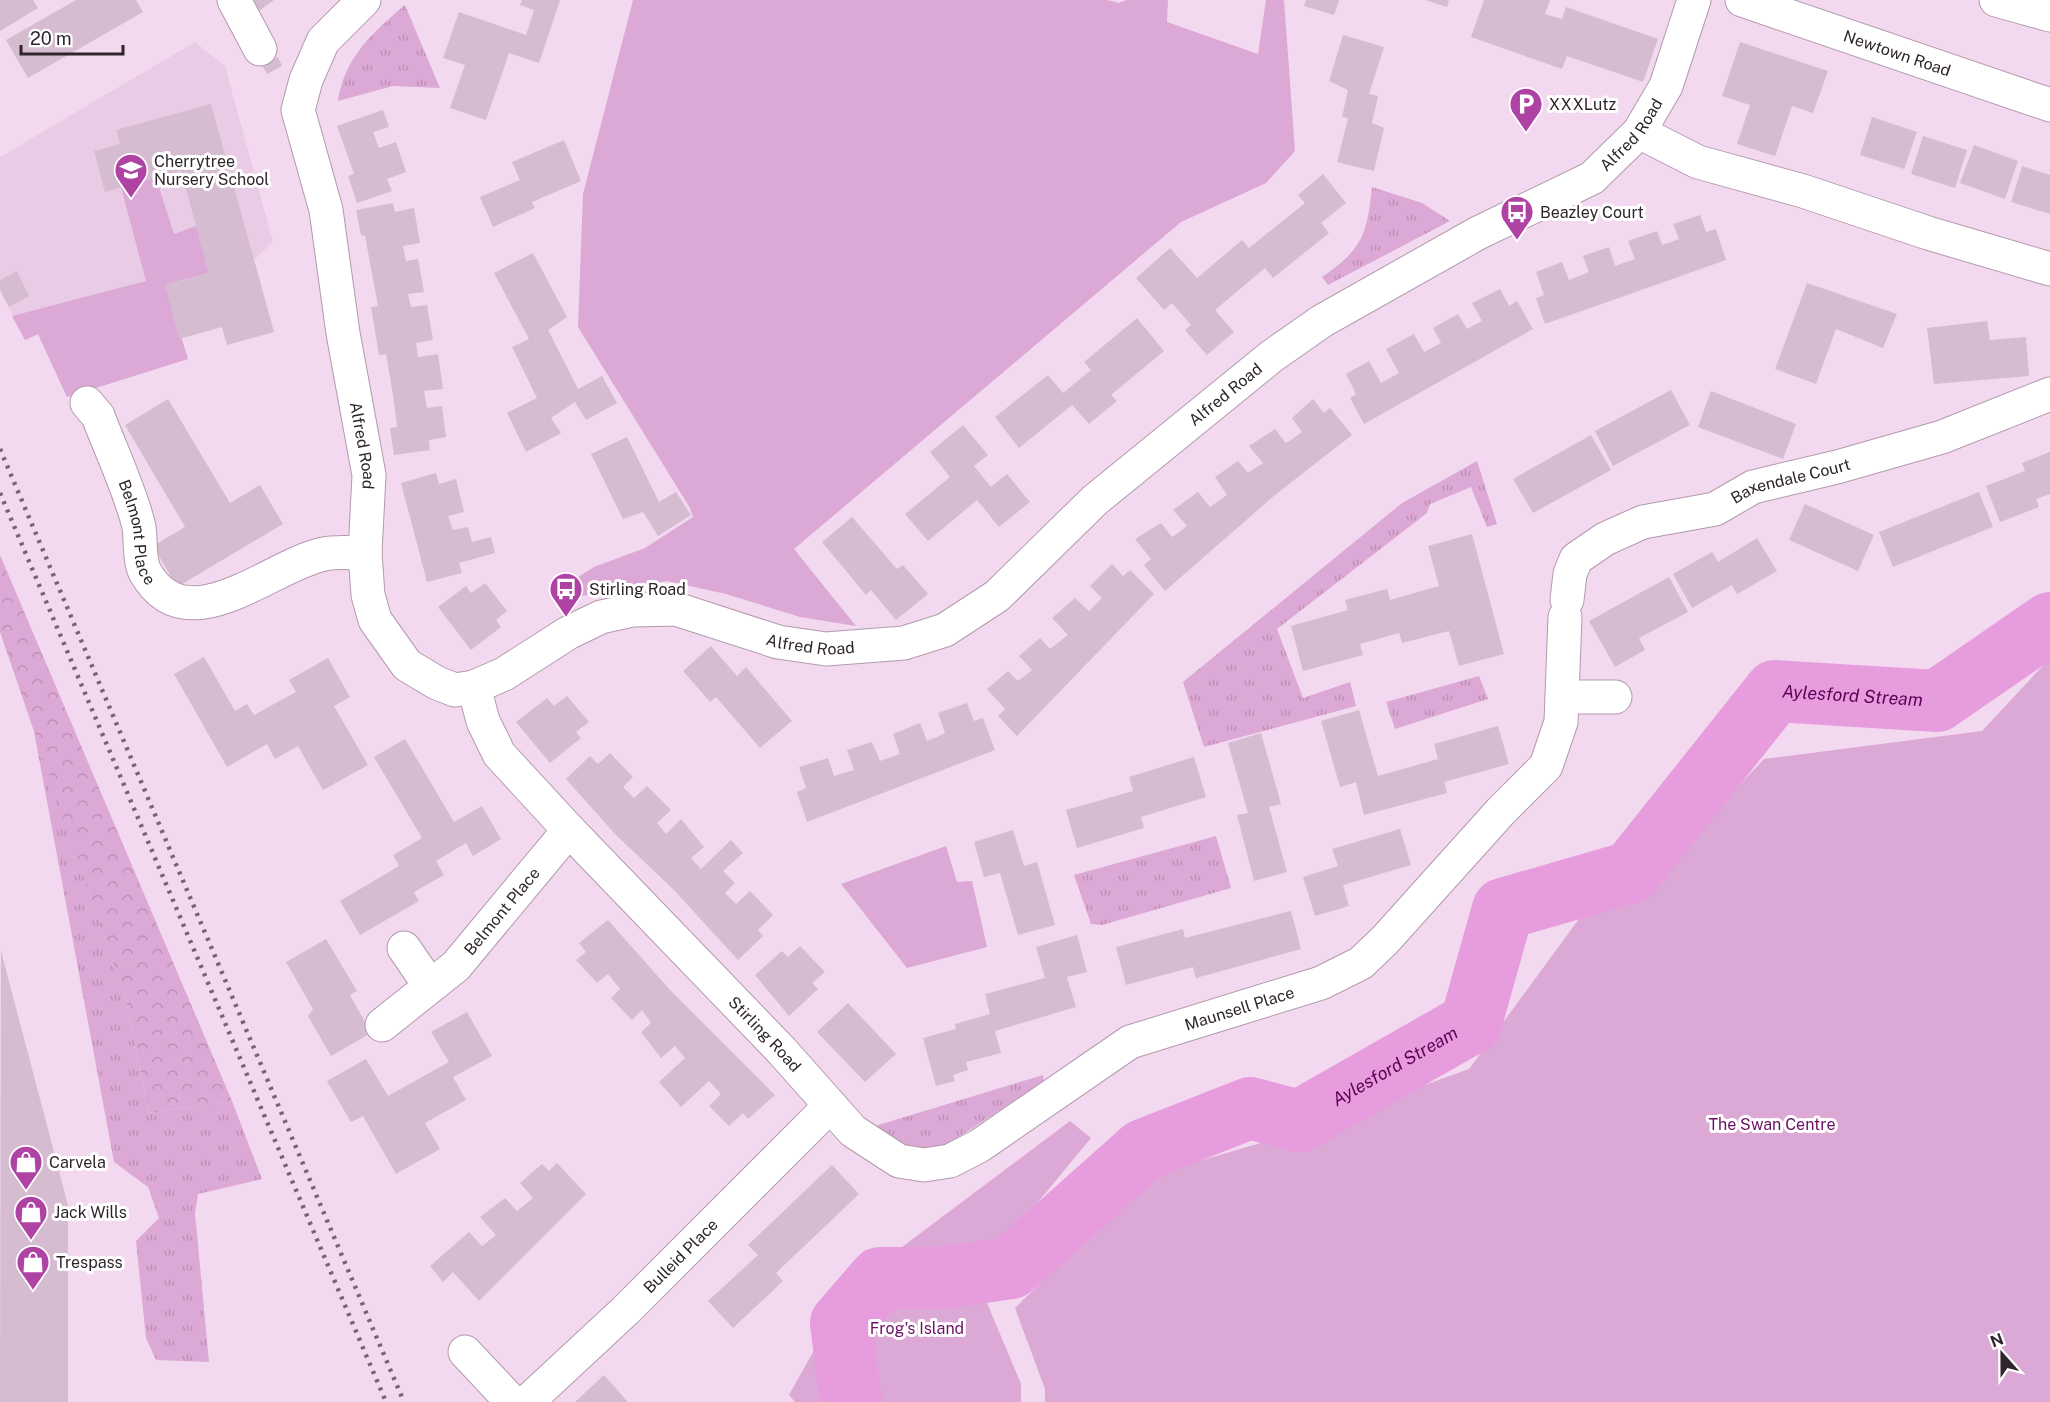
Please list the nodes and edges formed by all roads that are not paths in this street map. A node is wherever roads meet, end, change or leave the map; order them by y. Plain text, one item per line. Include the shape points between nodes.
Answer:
1 (234, 0) edge
2 (364, 0) edge
3 (1694, 0) edge
4 (1742, 0) edge
5 (1996, 0) edge
6 (2050, 15) edge
7 (260, 49) dead end
8 (2050, 105) edge
9 (1639, 132) junction
10 (2050, 269) edge
11 (2050, 394) edge
12 (87, 403) dead end
13 (365, 553) junction
14 (1566, 609) joint
15 (474, 687) junction
16 (1615, 696) dead end
17 (1562, 697) junction
18 (569, 830) junction
19 (404, 948) dead end
20 (430, 986) junction
21 (382, 1025) dead end
22 (830, 1106) junction
23 (465, 1352) dead end
24 (512, 1402) edge
25 (527, 1402) edge

1 - 7 street
2 - 13 street, Alfred Road via 323,41 298,110 327,210 345,344 369,475
3 - 9 street, Alfred Road via 1666,86
4 - 8 street, Newtown Road
5 - 6 street
9 - 10 street via 1698,162
9 - 15 street, Alfred Road via 1592,178 1478,233 1322,321 1281,350 1095,500 998,596 945,630 904,643 826,649 778,642 676,609 633,610 601,617 504,674
11 - 14 street, Baxendale Court via 1942,437 1754,488 1715,509 1643,522 1605,539 1576,559
12 - 13 street, Belmont Place via 98,416 138,526 144,570 157,588 173,599 198,604 225,598 324,554
13 - 15 street, Alfred Road via 368,595 375,620 407,665 455,690
14 - 17 street, Maunsell Place
15 - 18 street, Stirling Road via 483,721 499,754
16 - 17 street
17 - 22 street, Maunsell Place via 1557,741 1546,766 1385,939 1361,963 1341,975 1130,1042 1015,1123 950,1161 924,1165 899,1161 853,1131
18 - 20 street, Belmont Place via 456,966
18 - 22 street, Stirling Road
19 - 20 street
20 - 21 street, Belmont Place
22 - 25 street, Bulleid Place via 625,1311
23 - 24 street

